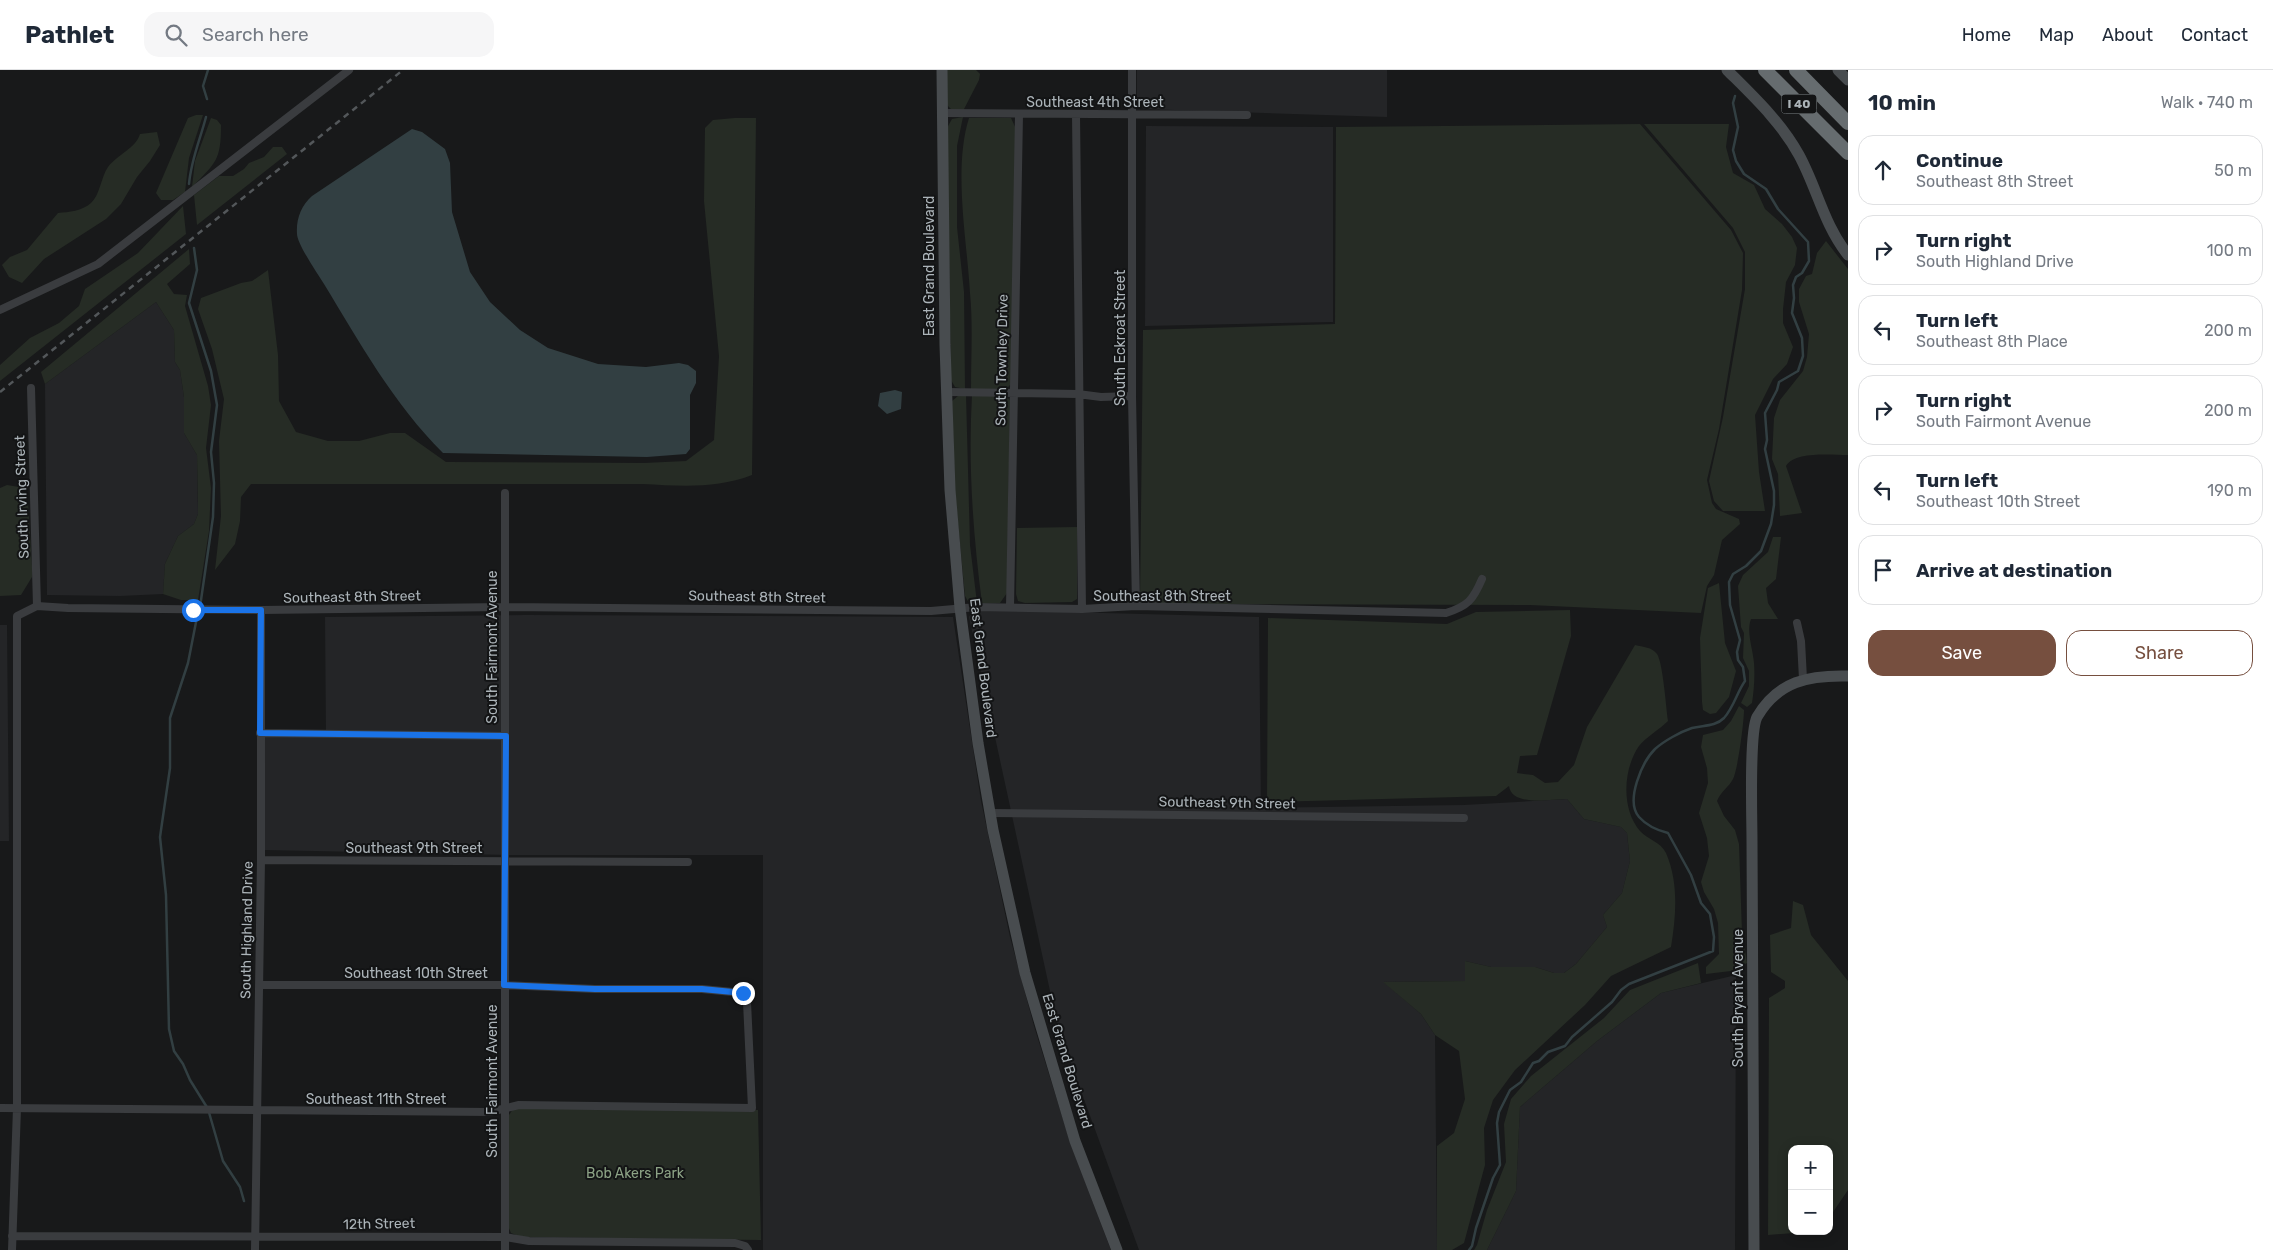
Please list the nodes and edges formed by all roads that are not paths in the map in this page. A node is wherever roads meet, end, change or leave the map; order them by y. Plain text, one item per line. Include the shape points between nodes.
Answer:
1 (349, 70) edge
2 (942, 70) edge
3 (1132, 70) edge
4 (1727, 70) edge
5 (1765, 70) edge
6 (1797, 70) edge
7 (1838, 70) edge
8 (1848, 80) edge
9 (943, 113) junction
10 (1132, 114) junction
11 (1848, 114) edge
12 (1019, 115) junction
13 (1076, 115) junction
14 (1247, 115) dead end
15 (1848, 123) edge
16 (1832, 138) junction
17 (1848, 153) edge
18 (1848, 161) edge
19 (1848, 255) edge
20 (0, 310) edge
21 (32, 388) dead end
22 (947, 392) junction
23 (1014, 393) junction
24 (1078, 394) junction
25 (1132, 396) junction
26 (505, 493) dead end
27 (1482, 579) dead end
28 (37, 606) junction
29 (1136, 606) junction
30 (504, 607) junction
31 (1010, 607) junction
32 (960, 608) junction
33 (1082, 609) junction
34 (261, 610) junction
35 (1797, 623) dead end
36 (1848, 676) edge
37 (1803, 679) junction
38 (260, 733) junction
39 (506, 736) junction
40 (990, 812) junction
41 (1464, 818) dead end
42 (261, 860) junction
43 (506, 861) junction
44 (688, 862) dead end
45 (259, 985) junction
46 (504, 985) junction
47 (0, 1108) edge
48 (17, 1108) junction
49 (752, 1108) joint
50 (504, 1109) junction
51 (257, 1110) junction
52 (12, 1236) junction
53 (505, 1237) junction
54 (256, 1238) junction
55 (747, 1248) edge
56 (12, 1250) edge
57 (255, 1250) edge
58 (504, 1250) edge
59 (1117, 1250) edge
60 (1754, 1250) edge

1 - 20 street via 98,264
2 - 9 street, East Grand Boulevard
3 - 10 street, South Eckroat Street
4 - 19 street via 1774,118 1794,146 1828,223
5 - 16 highway, I 40
6 - 11 highway
6 - 15 highway, I 40
7 - 8 street
9 - 12 street, Southeast 4th Street
9 - 22 street, East Grand Boulevard
10 - 13 street, Southeast 4th Street
10 - 14 street, Southeast 4th Street
10 - 25 street, South Eckroat Street
12 - 13 street, Southeast 4th Street
12 - 23 street, South Townley Drive
13 - 24 street
16 - 17 highway, I 40
16 - 18 highway
21 - 28 street, South Irving Street
22 - 23 street
22 - 32 street, East Grand Boulevard via 950,490
23 - 24 street
23 - 31 street, South Townley Drive
24 - 25 street
24 - 33 street via 1081,400
25 - 29 street, South Eckroat Street
26 - 30 street, South Fairmont Avenue
27 - 29 street, Southeast 8th Street via 1475,595 1463,608 1446,613
28 - 34 street, Southeast 8th Street
28 - 48 street via 17,616
29 - 33 street, Southeast 8th Street
30 - 32 street, Southeast 8th Street via 931,611
30 - 34 street, Southeast 8th Street
30 - 39 street, South Fairmont Avenue
31 - 32 street, Southeast 8th Street
31 - 33 street, Southeast 8th Street
32 - 40 street, East Grand Boulevard via 976,734
34 - 38 street, South Highland Drive
35 - 37 street via 1802,641
36 - 37 street, South Bryant Avenue
37 - 60 street, South Bryant Avenue via 1785,687 1770,700 1756,719 1753,746
38 - 39 street
38 - 42 street, South Highland Drive
39 - 43 street, South Fairmont Avenue
40 - 41 street, Southeast 9th Street
40 - 59 street, East Grand Boulevard via 1011,917 1046,1049 1075,1142
42 - 43 street, Southeast 9th Street
42 - 45 street, South Highland Drive
43 - 44 street, Southeast 9th Street
43 - 46 street, South Fairmont Avenue
45 - 46 street, Southeast 10th Street
45 - 51 street, South Highland Drive
46 - 49 street, Southeast 10th Street via 702,989 743,993 747,1002
46 - 50 street, South Fairmont Avenue
47 - 48 street, Southeast 11th Street
48 - 51 street, Southeast 11th Street
48 - 52 street
49 - 50 street, Southeast 11th Street via 519,1105
50 - 51 street, Southeast 11th Street via 490,1112
50 - 53 street, South Fairmont Avenue
51 - 54 street, South Highland Drive
52 - 54 street, 12th Street
52 - 56 street
53 - 54 street, 12th Street
53 - 55 street, 12th Street via 529,1241 735,1242
53 - 58 street, South Fairmont Avenue
54 - 57 street, South Highland Drive

